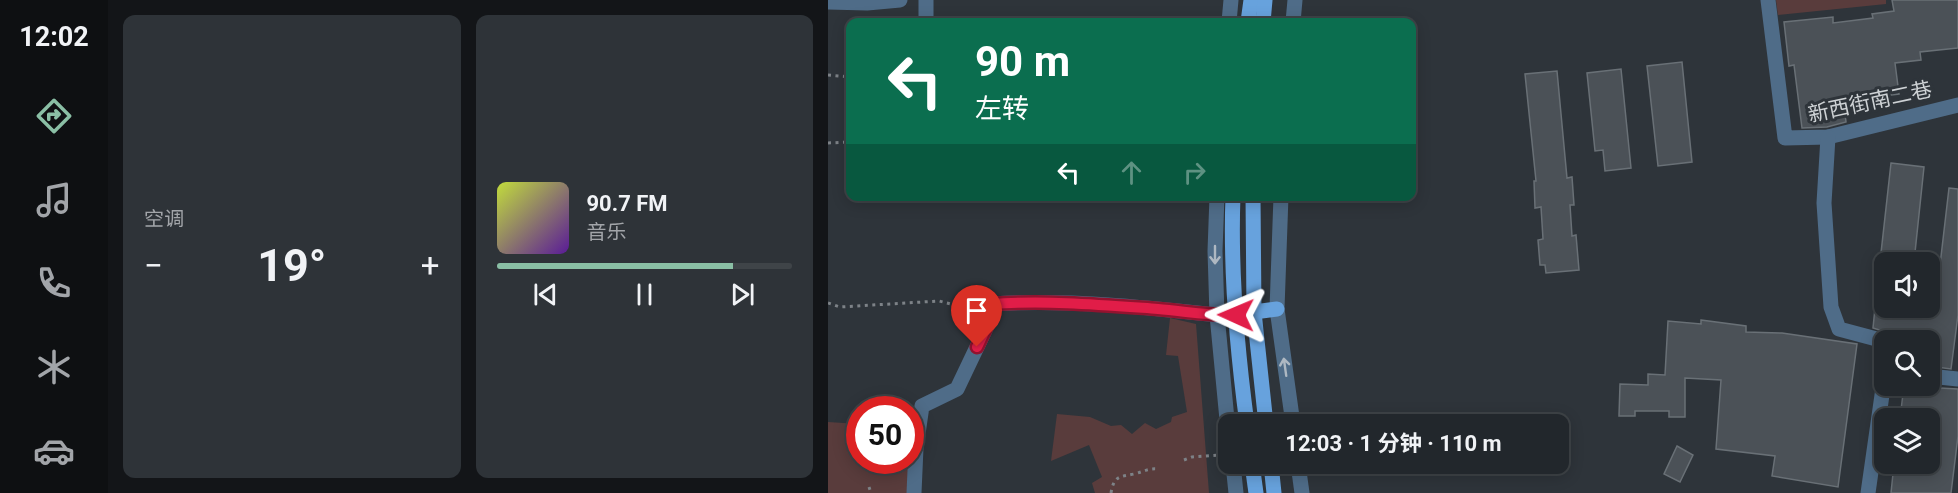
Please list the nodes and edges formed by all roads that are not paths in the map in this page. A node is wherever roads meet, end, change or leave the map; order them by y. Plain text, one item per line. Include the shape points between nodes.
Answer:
1 (900, 0) edge
2 (926, 0) edge
3 (1231, 0) edge
4 (1251, 0) edge
5 (1265, 0) edge
6 (1295, 0) edge
7 (1768, 0) edge
8 (828, 2) edge
9 (926, 18) edge
10 (1229, 18) edge
11 (1249, 18) edge
12 (1263, 18) edge
13 (1293, 18) edge
14 (1958, 105) edge
15 (1828, 137) junction
16 (1217, 201) edge
17 (1233, 201) edge
18 (1253, 201) edge
19 (1281, 201) edge
20 (1277, 309) junction
21 (1254, 312) junction
22 (1217, 315) junction
23 (1236, 315) junction
24 (1874, 338) edge
25 (1940, 377) edge
26 (1958, 379) edge
27 (1882, 396) edge
28 (1226, 414) edge
29 (1246, 414) edge
30 (1265, 414) edge
31 (1292, 414) edge
32 (1234, 474) edge
33 (1253, 474) edge
34 (1272, 474) edge
35 (1299, 474) edge
36 (914, 493) edge
37 (1236, 493) edge
38 (1256, 493) edge
39 (1274, 493) edge
40 (1302, 493) edge
41 (1868, 493) edge

1 - 8 street
2 - 9 street
3 - 10 street
4 - 11 main road
5 - 12 main road
6 - 13 street
7 - 15 street, 新西街南二巷 via 1785,138
14 - 15 street, 新西街南二巷
15 - 24 street via 1824,203 1831,307 1839,329
16 -> 22 street
17 - 23 main road
18 - 21 main road
19 - 20 street
20 - 21 main road
31 -> 20 street
21 - 30 main road
22 - 23 main road
22 - 28 street
22 - 36 street via 1024,302 992,304 987,326 957,389 922,405 915,448
23 - 29 main road
25 - 26 street
27 - 41 street
32 - 37 street
33 - 38 main road
34 - 39 main road
35 - 40 street

